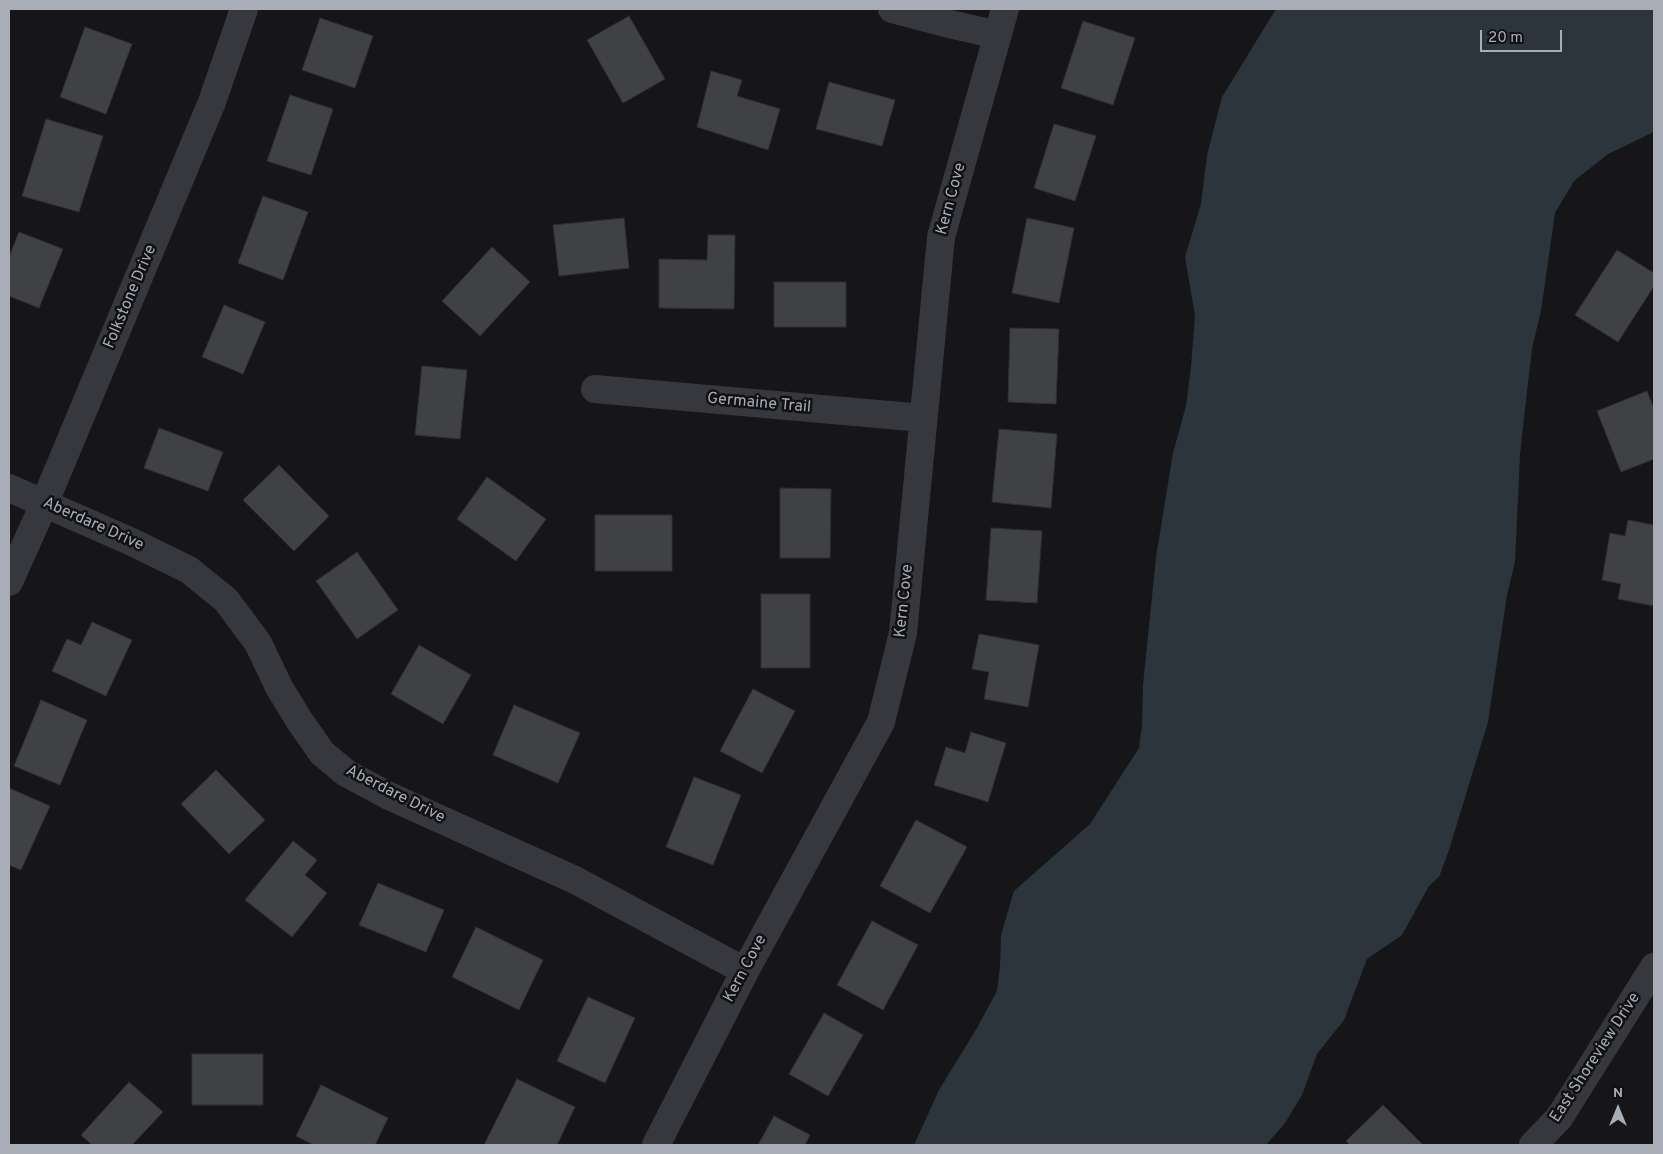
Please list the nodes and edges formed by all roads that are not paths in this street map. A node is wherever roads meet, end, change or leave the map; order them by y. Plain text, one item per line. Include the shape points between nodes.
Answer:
1 (244, 9) edge
2 (892, 9) edge
3 (1005, 9) edge
4 (998, 35) junction
5 (595, 389) dead end
6 (922, 418) junction
7 (9, 488) edge
8 (44, 504) junction
9 (9, 582) edge
10 (1654, 967) edge
11 (745, 971) junction
12 (656, 1145) edge
13 (1533, 1145) edge

1 - 8 street, Folkstone Drive via 212,102
2 - 4 street
3 - 4 street, Kern Cove
4 - 6 street, Kern Cove via 941,237
5 - 6 street, Germaine Trail
6 - 11 street, Kern Cove via 903,633 881,722
7 - 8 street, Aberdare Drive
8 - 9 street, Folkstone Drive
8 - 11 street, Aberdare Drive via 189,570 226,600 258,643 299,720 322,753 346,773 389,796 575,880
10 - 13 street, East Shoreview Drive via 1559,1118
11 - 12 street, Kern Cove

